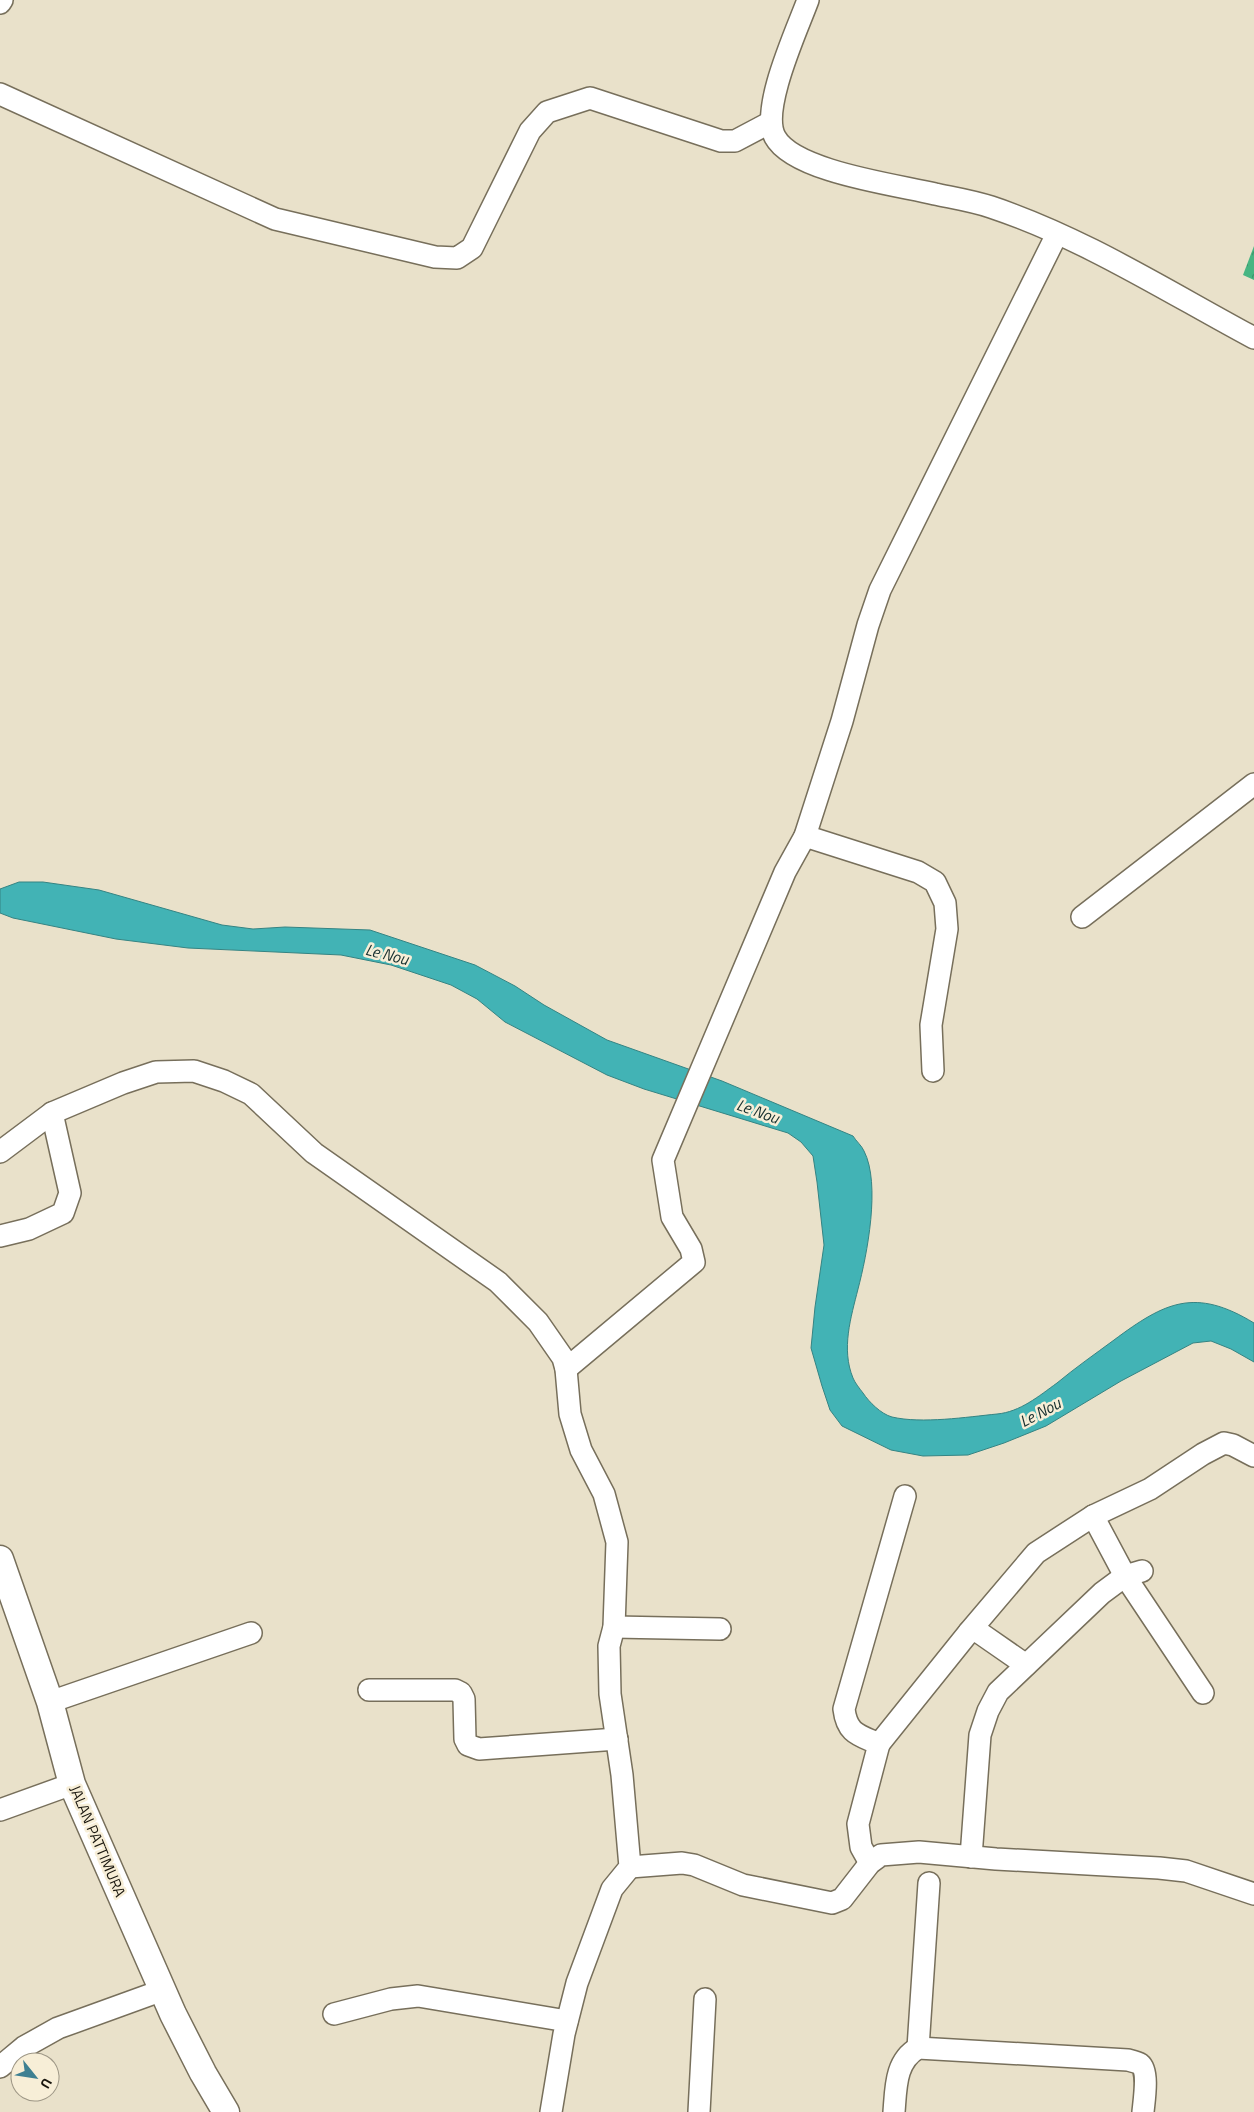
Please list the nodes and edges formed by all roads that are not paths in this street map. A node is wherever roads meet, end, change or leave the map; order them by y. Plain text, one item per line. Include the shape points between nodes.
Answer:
1 (808, 0) edge
2 (0, 94) edge
3 (771, 122) junction
4 (1057, 234) junction
5 (1254, 338) edge
6 (1254, 784) edge
7 (805, 836) junction
8 (1082, 917) dead end
9 (933, 1071) dead end
10 (52, 1113) junction
11 (0, 1152) edge
12 (0, 1236) edge
13 (566, 1369) junction
14 (1254, 1456) edge
15 (905, 1496) dead end
16 (1093, 1516) junction
17 (0, 1558) edge
18 (1133, 1574) junction
19 (614, 1627) junction
20 (720, 1630) dead end
21 (969, 1632) junction
22 (251, 1633) dead end
23 (1026, 1665) junction
24 (369, 1690) dead end
25 (1203, 1693) dead end
26 (50, 1702) junction
27 (617, 1739) junction
28 (880, 1744) junction
29 (72, 1784) junction
30 (0, 1810) edge
31 (972, 1857) junction
32 (870, 1862) junction
33 (630, 1867) junction
34 (929, 1882) dead end
35 (1254, 1894) edge
36 (163, 1990) junction
37 (705, 1999) dead end
38 (334, 2014) dead end
39 (567, 2021) junction
40 (918, 2048) junction
41 (0, 2067) edge
42 (226, 2112) edge
43 (552, 2112) edge
44 (698, 2112) edge
45 (894, 2112) edge
46 (1143, 2112) edge

1 - 3 street via 774,93
2 - 3 street via 275,219 435,257 457,258 472,248 530,131 547,112 590,98 721,141 735,141
3 - 4 street via 783,147 802,160 845,174 990,207
4 - 5 street via 1108,258
4 - 7 street via 880,590
6 - 8 street
7 - 9 street via 918,872 935,882 945,903 946,928 931,1025
7 - 13 street via 785,872 663,1160 672,1217 691,1249 694,1262
10 - 11 street
10 - 12 street via 70,1193 68,1202 63,1213 28,1229
10 - 13 street via 156,1072 194,1071 251,1094 314,1153 498,1282 538,1322 563,1358
13 - 19 street via 570,1414 581,1450 604,1494 618,1542
14 - 16 street via 1224,1443 1150,1489
15 - 28 street via 844,1709 846,1723 853,1732
16 - 18 street
16 - 21 street via 1036,1553
17 - 26 main road, JALAN PATTIMURA
18 - 23 street via 1102,1593
18 - 25 street
19 - 20 street
19 - 27 street via 609,1646 610,1694
21 - 23 street via 977,1631
21 - 28 street
22 - 26 street
23 - 31 street via 998,1692 980,1735
24 - 27 street via 456,1690 464,1699 465,1739 468,1745 479,1749
26 - 29 main road, JALAN PATTIMURA
27 - 33 street
28 - 32 street via 858,1824 861,1847
29 - 30 street
29 - 36 main road, JALAN PATTIMURA
31 - 32 street via 919,1852 880,1855
31 - 35 street via 1186,1871
32 - 33 street via 842,1899 832,1903 743,1886 694,1865
33 - 39 street via 612,1889 577,1983
34 - 40 street
36 - 41 street via 58,2028 24,2047
36 - 42 main road, JALAN PATTIMURA via 203,2073
37 - 44 street
38 - 39 street via 418,1996
39 - 43 street
40 - 45 street via 911,2052 900,2068
40 - 46 street via 1139,2063 1146,2078

